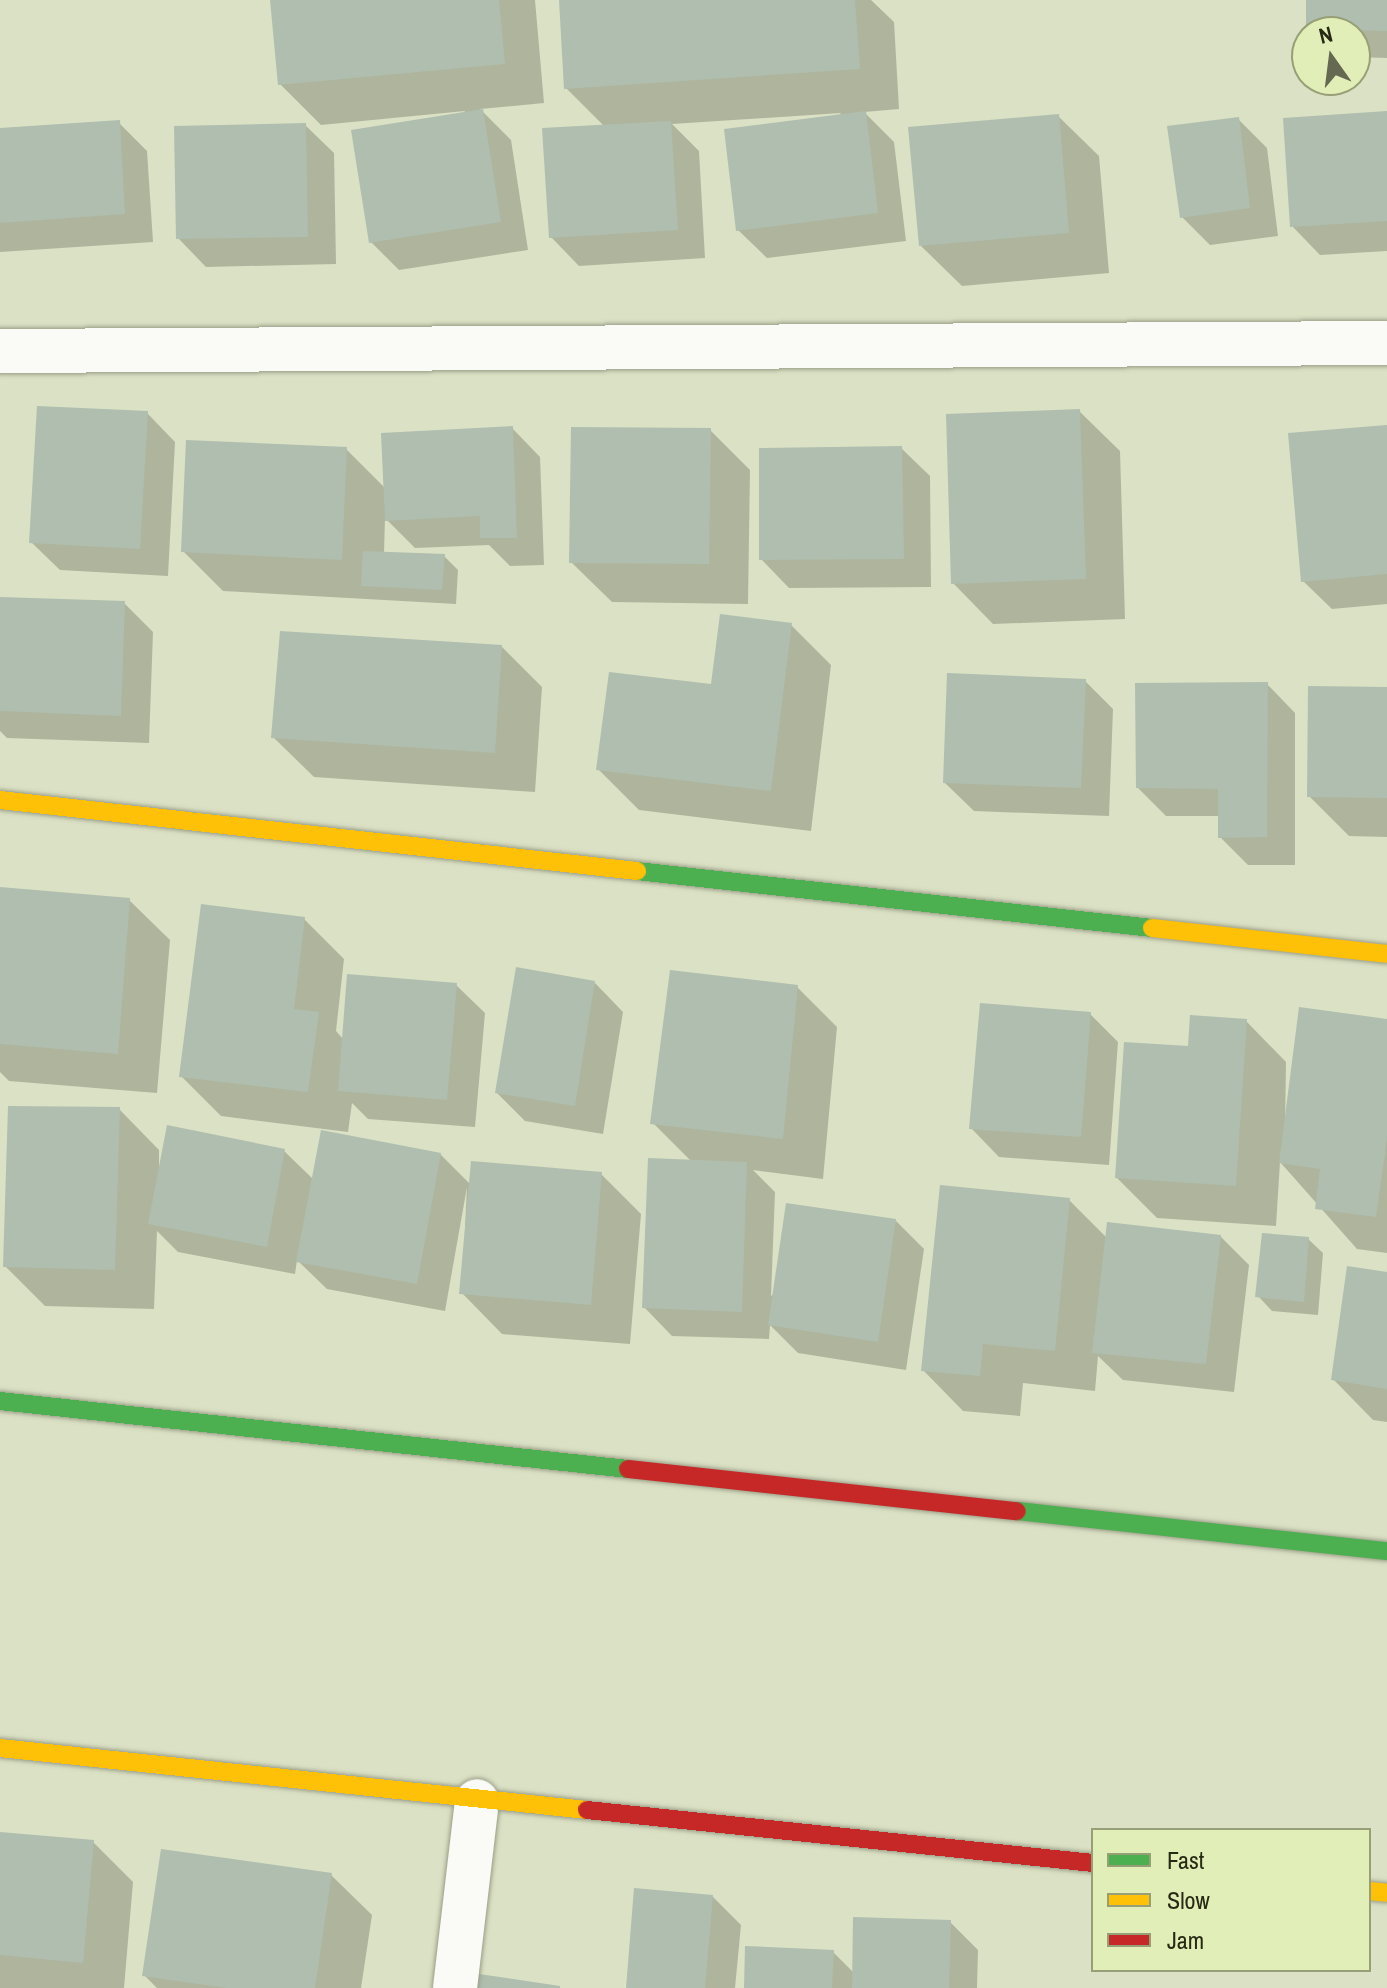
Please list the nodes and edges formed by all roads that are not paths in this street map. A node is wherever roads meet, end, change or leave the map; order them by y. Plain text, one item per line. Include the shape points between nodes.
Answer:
1 (1387, 343) edge
2 (0, 351) edge
3 (0, 800) edge
4 (1387, 954) edge
5 (0, 1401) edge
6 (1387, 1551) edge
7 (0, 1748) edge
8 (477, 1801) junction
9 (1091, 1863) edge
10 (455, 1988) edge

1 - 2 street
3 - 4 main road
5 - 6 main road
7 - 8 main road
8 - 9 main road
8 - 10 street

